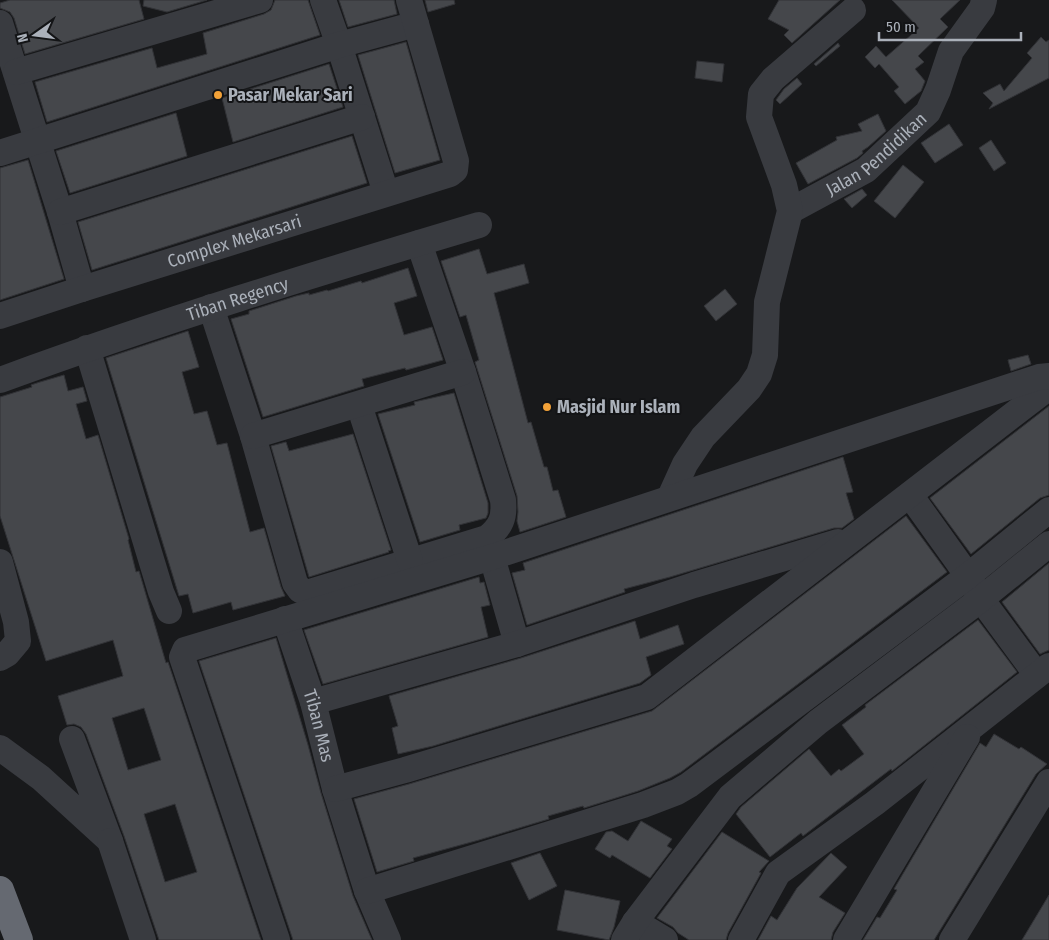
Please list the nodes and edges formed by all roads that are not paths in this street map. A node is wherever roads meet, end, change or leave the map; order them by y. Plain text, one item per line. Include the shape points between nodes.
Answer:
1 (260, 0) edge
2 (323, 0) edge
3 (984, 0) edge
4 (853, 10) dead end
5 (413, 12) edge
6 (0, 23) edge
7 (339, 45) junction
8 (16, 72) junction
9 (362, 117) junction
10 (38, 141) junction
11 (0, 153) edge
12 (386, 193) junction
13 (790, 211) junction
14 (60, 212) junction
15 (479, 225) dead end
16 (419, 243) junction
17 (82, 289) junction
18 (211, 307) junction
19 (0, 316) edge
20 (87, 348) junction
21 (463, 372) junction
22 (1049, 376) edge
23 (0, 380) edge
24 (1049, 387) edge
25 (358, 405) junction
26 (253, 436) junction
27 (910, 496) junction
28 (670, 497) junction
29 (1049, 510) edge
30 (852, 538) junction
31 (1049, 544) edge
32 (492, 557) junction
33 (410, 561) junction
34 (0, 562) edge
35 (968, 576) junction
36 (981, 599) junction
37 (169, 611) dead end
38 (285, 620) junction
39 (8, 625) edge
40 (517, 644) junction
41 (0, 658) edge
42 (1043, 670) edge
43 (313, 702) junction
44 (974, 725) junction
45 (72, 739) dead end
46 (0, 748) edge
47 (1049, 782) edge
48 (335, 789) junction
49 (110, 840) junction
50 (0, 890) edge
51 (367, 891) junction
52 (629, 931) edge
53 (19, 940) edge
54 (143, 940) edge
55 (277, 940) edge
56 (388, 940) edge
57 (665, 940) edge
58 (741, 940) edge
59 (846, 940) edge
60 (952, 940) edge

1 - 8 street
2 - 7 street
3 - 13 street, Jalan Pendidikan via 982,8 951,51 928,112 866,170
4 - 13 street via 773,79 761,94 759,117
5 - 7 street, Complex Mekarsari
5 - 12 street, Complex Mekarsari via 456,166 444,177
6 - 8 street
7 - 9 street
7 - 10 street, Complex Mekarsari
8 - 10 street
9 - 12 street
9 - 14 street
10 - 11 street, Complex Mekarsari
10 - 14 street
12 - 17 street, Complex Mekarsari
13 - 28 street via 768,302 765,355 759,374 749,390 703,438 685,464
14 - 17 street
15 - 16 street, Tiban Regency
16 - 18 street, Tiban Regency
16 - 21 street
17 - 19 street, Complex Mekarsari
18 - 20 street, Tiban Regency
18 - 26 street
20 - 23 street, Tiban Regency
20 - 37 street
21 - 25 street
21 - 33 street via 502,500 501,523 487,538
22 - 28 street
24 - 27 street
25 - 26 street
25 - 33 street
26 - 33 street via 294,583 300,590 307,593
27 - 30 street
27 - 35 street
28 - 32 street
29 - 35 street
30 - 40 street via 694,585
30 - 48 street via 647,697
31 - 36 street
32 - 38 street
32 - 40 street
34 - 39 street
35 - 36 street
35 - 51 street via 678,792
36 - 42 street
36 - 52 street via 818,722 730,797
38 - 43 street, Tiban Mas
38 - 55 street via 185,650 182,658
39 - 41 street via 18,642
40 - 43 street
42 - 44 street
43 - 48 street, Tiban Mas
44 - 58 street via 778,873
44 - 59 street
45 - 49 street
46 - 49 street via 41,778
47 - 60 street
48 - 51 street, Tiban Mas
49 - 54 street
50 - 53 highway
51 - 56 street, Tiban Mas
52 - 57 street

